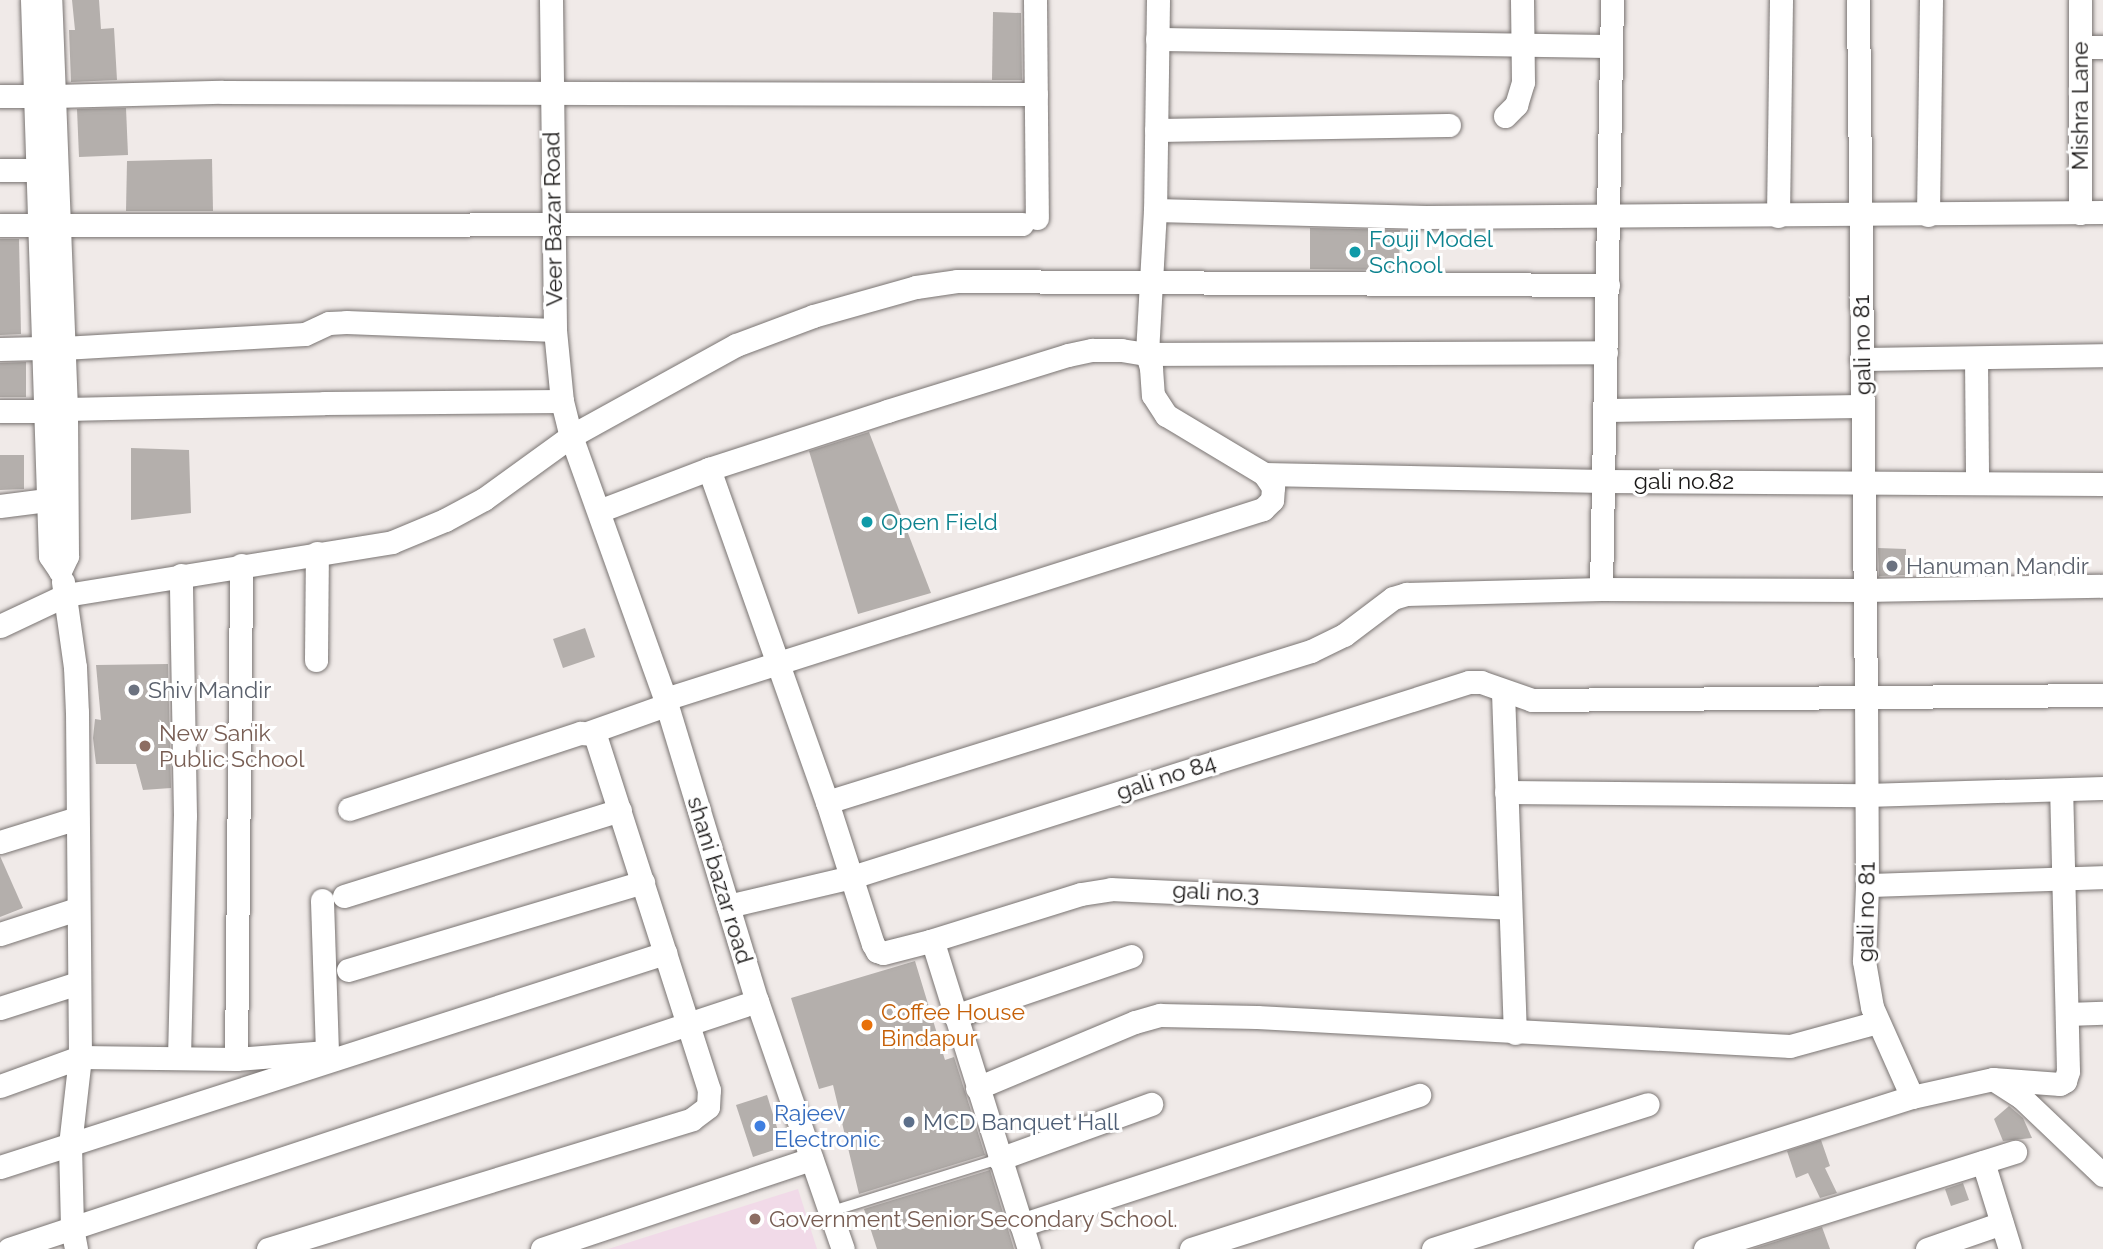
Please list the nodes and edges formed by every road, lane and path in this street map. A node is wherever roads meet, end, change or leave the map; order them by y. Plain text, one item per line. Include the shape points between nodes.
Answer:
1 (32, 0) edge
2 (50, 0) edge
3 (551, 0) edge
4 (1035, 0) edge
5 (1158, 0) edge
6 (1522, 0) edge
7 (1612, 0) edge
8 (1781, 0) edge
9 (1858, 0) edge
10 (1931, 0) edge
11 (2080, 0) edge
12 (1157, 39) junction
13 (1523, 45) junction
14 (1611, 46) junction
15 (2092, 47) edge
16 (551, 92) junction
17 (1036, 94) junction
18 (0, 96) edge
19 (43, 96) junction
20 (1505, 116) dead end
21 (1450, 125) dead end
22 (1156, 130) junction
23 (0, 170) edge
24 (36, 170) junction
25 (1155, 209) junction
26 (2092, 213) edge
27 (1860, 215) junction
28 (1928, 215) junction
29 (1608, 216) junction
30 (1778, 216) junction
31 (48, 224) junction
32 (0, 225) edge
33 (554, 225) junction
34 (1151, 282) junction
35 (1608, 285) junction
36 (555, 330) junction
37 (52, 348) junction
38 (0, 349) edge
39 (1606, 352) junction
40 (1147, 354) junction
41 (2103, 355) edge
42 (1976, 358) junction
43 (1861, 359) junction
44 (562, 401) junction
45 (1863, 406) junction
46 (55, 410) junction
47 (1604, 410) junction
48 (0, 411) edge
49 (571, 436) junction
50 (709, 469) junction
51 (1264, 474) junction
52 (1865, 480) junction
53 (1603, 481) junction
54 (1977, 482) junction
55 (2103, 484) edge
56 (47, 500) junction
57 (0, 506) edge
58 (599, 511) junction
59 (317, 553) junction
60 (241, 565) junction
61 (60, 571) junction
62 (181, 575) junction
63 (2103, 586) edge
64 (1601, 589) junction
65 (1864, 590) junction
66 (66, 595) junction
67 (0, 626) edge
68 (316, 660) dead end
69 (779, 664) junction
70 (1503, 692) junction
71 (2103, 695) edge
72 (1866, 699) junction
73 (666, 702) junction
74 (590, 732) junction
75 (2103, 788) edge
76 (2061, 790) junction
77 (1506, 792) junction
78 (1866, 795) junction
79 (827, 802) junction
80 (349, 809) dead end
81 (620, 810) junction
82 (77, 818) junction
83 (0, 842) edge
84 (852, 877) junction
85 (2103, 877) edge
86 (2063, 879) junction
87 (643, 882) junction
88 (1867, 885) junction
89 (728, 906) junction
90 (1509, 908) junction
91 (77, 909) junction
92 (0, 934) edge
93 (930, 941) junction
94 (666, 953) junction
95 (1131, 956) dead end
96 (348, 970) dead end
97 (78, 983) junction
98 (757, 1001) junction
99 (0, 1008) edge
100 (2103, 1013) edge
101 (2067, 1014) junction
102 (955, 1016) junction
103 (1878, 1022) junction
104 (689, 1026) junction
105 (1516, 1033) junction
106 (80, 1057) junction
107 (179, 1058) junction
108 (236, 1059) junction
109 (1993, 1079) junction
110 (0, 1086) edge
111 (977, 1088) junction
112 (1419, 1095) dead end
113 (1912, 1097) junction
114 (1151, 1104) dead end
115 (1648, 1104) dead end
116 (70, 1144) junction
117 (2015, 1152) dead end
118 (999, 1158) junction
119 (811, 1159) junction
120 (1983, 1162) junction
121 (0, 1167) edge
122 (2103, 1175) edge
123 (829, 1212) junction
124 (2002, 1223) junction
125 (1021, 1226) junction
126 (74, 1239) edge
127 (9, 1249) edge
128 (268, 1249) edge
129 (542, 1249) edge
130 (843, 1249) edge
131 (1029, 1249) edge
132 (1191, 1249) edge
133 (1433, 1249) edge
134 (1705, 1249) edge
135 (1927, 1249) edge
136 (2010, 1249) edge

1 - 19 street
2 - 19 street
3 - 16 street, Veer Bazar Road
4 - 17 street
5 - 12 street
6 - 13 street
7 - 14 street
8 - 30 street
9 - 27 street, gali no 81
10 - 28 street
11 - 15 street, Mishra Lane
12 - 13 street
12 - 22 street
13 - 14 street
13 - 20 street via 1523,82 1516,105
14 - 29 street
15 - 26 street, Mishra Lane
16 - 17 street
16 - 19 street
16 - 33 street, Veer Bazar Road
17 - 33 street via 1029,221
18 - 19 street
19 - 24 street
19 - 31 street
21 - 22 street
22 - 25 street
23 - 24 street
24 - 31 street
25 - 29 street via 1426,217
25 - 34 street
26 - 28 street
27 - 28 street
27 - 30 street
27 - 43 street, gali no 81
29 - 30 street
29 - 35 street
31 - 32 street
31 - 33 street
31 - 37 street
33 - 36 street, Veer Bazar Road
34 - 35 street
34 - 40 street
34 - 49 street via 957,281 875,296 736,345
35 - 39 street
36 - 37 street via 346,322 329,323 305,334
36 - 44 street, Veer Bazar Road
37 - 38 street
37 - 46 street
39 - 40 street
39 - 47 street
40 - 50 street via 1121,349 1068,355
40 - 51 street via 1153,395 1166,415
41 - 42 street
42 - 43 street
42 - 54 street
43 - 45 street, gali no 81
44 - 46 street
44 - 49 street, Veer Bazar Road
45 - 47 street
45 - 52 street, gali no 81
46 - 48 street
46 - 56 street
46 - 61 street via 67,556
47 - 53 street
49 - 58 street, Veer Bazar Road
49 - 59 street via 527,471 445,520 392,542
50 - 58 street
50 - 69 street
51 - 53 street, gali no.82
51 - 69 street via 1273,487 1272,500 1263,509
52 - 53 street, gali no.82
52 - 54 street, gali no.82
52 - 65 street, gali no 81
53 - 64 street
54 - 55 street, gali no.82
56 - 57 street
56 - 61 street via 50,556
58 - 73 street, shani bazar road
59 - 60 street
59 - 68 street
60 - 62 street
60 - 108 street
61 - 66 street
62 - 66 street
62 - 107 street via 185,816
63 - 65 street
64 - 65 street
64 - 79 street via 1406,594 1393,598 1344,635 1311,650
65 - 72 street, gali no 81
66 - 67 street
66 - 82 street via 75,667
69 - 73 street
69 - 79 street
70 - 72 street via 1532,700
70 - 77 street
70 - 84 street, gali no 84 via 1481,682 1455,685
71 - 72 street
72 - 78 street, gali no 81
73 - 74 street
73 - 89 street, shani bazar road
74 - 80 street
74 - 81 street via 600,741
75 - 76 street
76 - 78 street
76 - 86 street
77 - 78 street
77 - 90 street
78 - 88 street, gali no 81
79 - 84 street
81 - 87 street
81 - 108 street via 333,898 327,1052
82 - 83 street
82 - 91 street
84 - 89 street, gali no 84
84 - 93 street, gali no.3 via 877,951 891,952
85 - 86 street
86 - 88 street
86 - 101 street
87 - 94 street
87 - 96 street
88 - 103 street, gali no 81 via 1865,981
89 - 98 street, shani bazar road
90 - 93 street, gali no.3 via 1111,889
90 - 105 street
91 - 92 street
91 - 97 street
93 - 102 street
94 - 104 street
94 - 116 street
95 - 102 street
97 - 99 street
97 - 106 street
98 - 104 street
98 - 119 street, shani bazar road
100 - 101 street
101 - 109 street via 2065,1081
102 - 111 street
103 - 105 street via 1790,1046
103 - 113 street, gali no 81
104 - 126 street
104 - 128 street via 709,1090 708,1107 692,1119
105 - 111 street via 1160,1015 1135,1021
106 - 107 street
106 - 110 street
106 - 116 street
107 - 108 street
109 - 113 street
109 - 122 street via 2021,1097
111 - 118 street
112 - 125 street
113 - 133 street
114 - 118 street
115 - 132 street
116 - 121 street
116 - 126 street
117 - 120 street
118 - 123 lane
118 - 125 street
119 - 123 street, shani bazar road
119 - 129 street
120 - 124 street
120 - 134 street
123 - 130 street, shani bazar road
124 - 135 street
124 - 136 street
125 - 131 street
126 - 127 street

